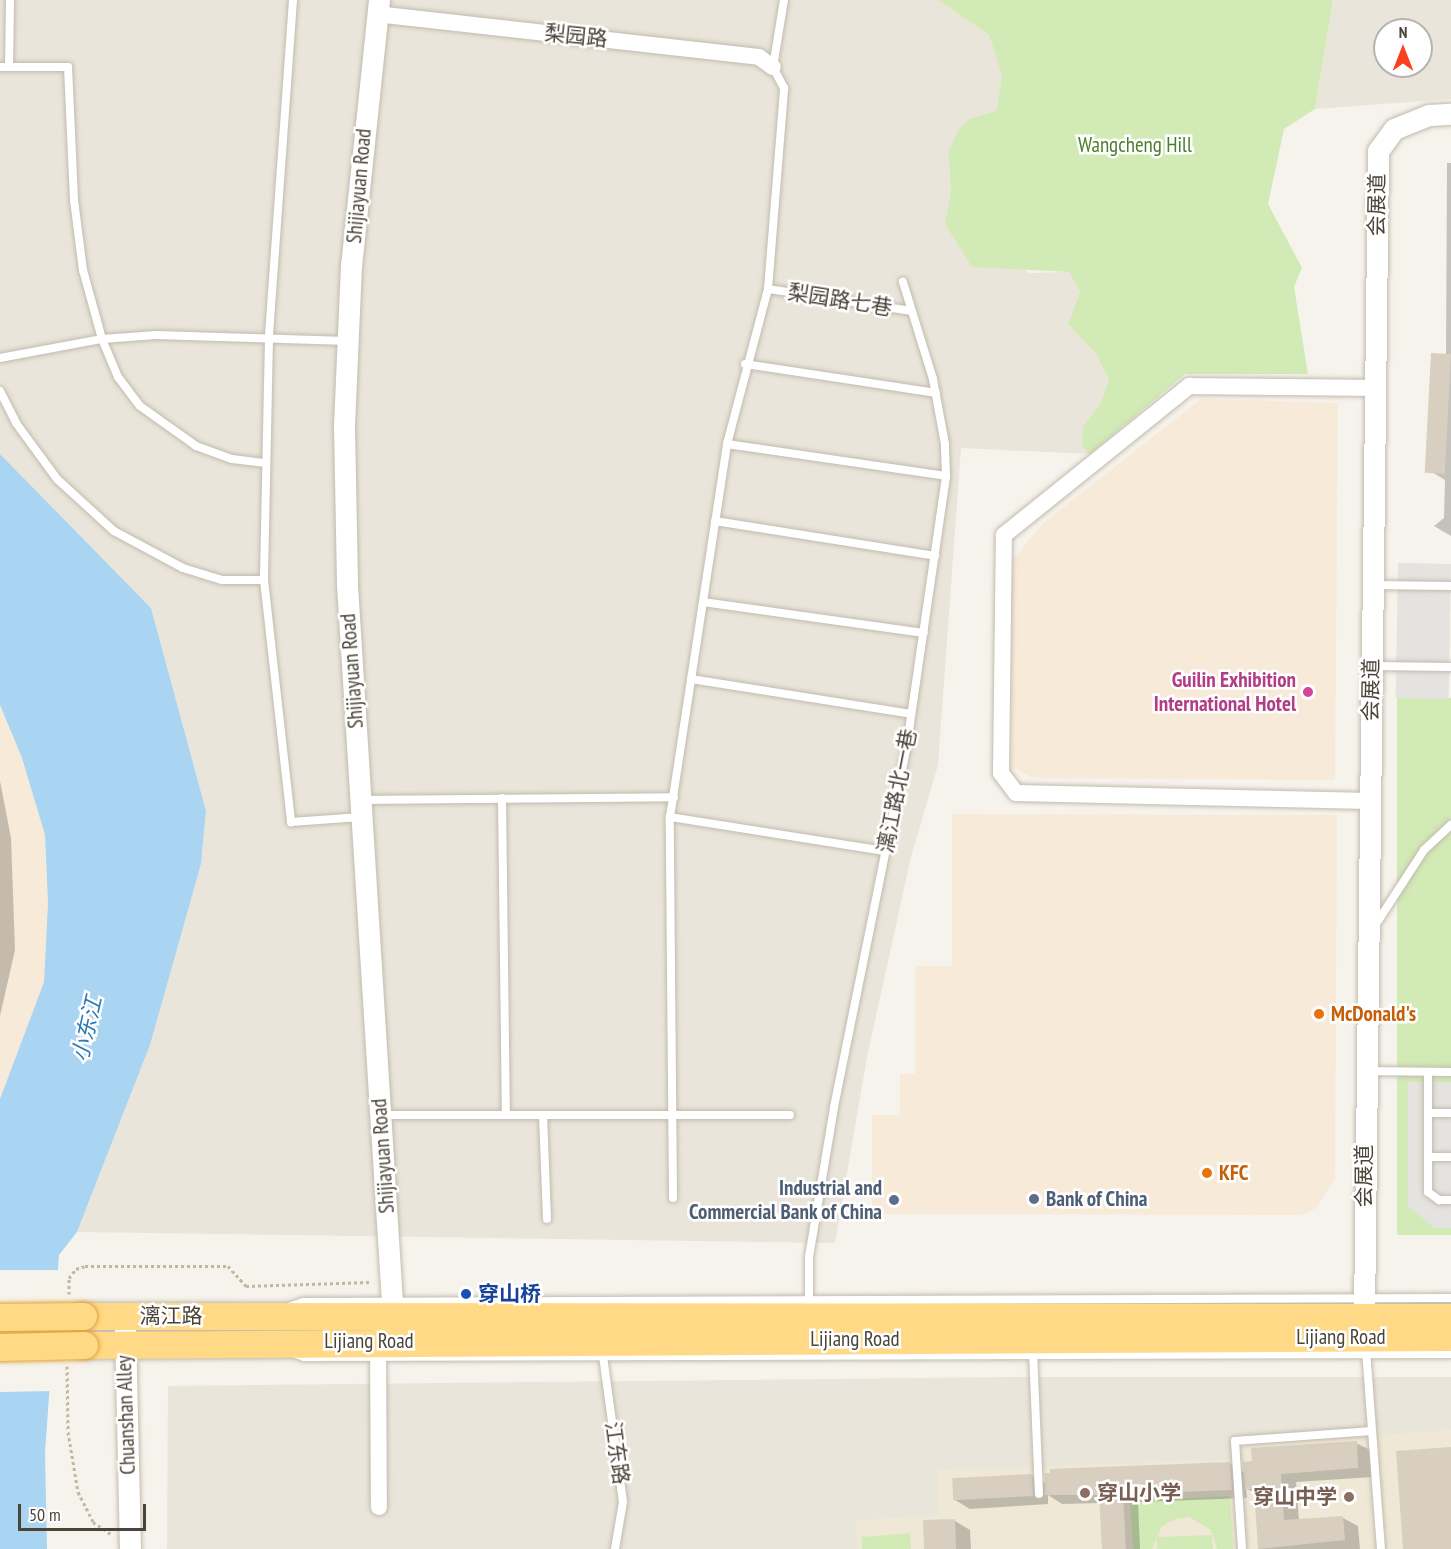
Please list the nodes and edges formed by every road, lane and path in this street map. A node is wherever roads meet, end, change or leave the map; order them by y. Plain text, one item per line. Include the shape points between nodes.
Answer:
1 (10, 0) edge
2 (293, 0) edge
3 (784, 0) edge
4 (378, 7) edge
5 (5, 67) edge
6 (773, 67) junction
7 (1451, 114) edge
8 (903, 282) dead end
9 (768, 289) junction
10 (911, 310) junction
11 (269, 338) junction
12 (102, 339) junction
13 (347, 341) junction
14 (0, 358) edge
15 (745, 364) junction
16 (1374, 388) junction
17 (0, 391) edge
18 (936, 393) junction
19 (727, 444) junction
20 (264, 463) junction
21 (946, 476) junction
22 (715, 521) junction
23 (935, 556) junction
24 (264, 580) junction
25 (1372, 585) junction
26 (1451, 586) edge
27 (703, 602) junction
28 (924, 633) junction
29 (1372, 666) junction
30 (1451, 667) edge
31 (691, 679) junction
32 (911, 714) junction
33 (674, 797) junction
34 (502, 798) junction
35 (1369, 801) junction
36 (361, 809) junction
37 (670, 817) junction
38 (1451, 825) edge
39 (885, 851) junction
40 (1367, 938) junction
41 (1365, 1071) junction
42 (1428, 1072) junction
43 (1451, 1072) edge
44 (1428, 1113) junction
45 (1451, 1113) edge
46 (380, 1115) junction
47 (506, 1115) junction
48 (543, 1115) junction
49 (671, 1115) junction
50 (790, 1115) dead end
51 (1428, 1157) junction
52 (1451, 1157) edge
53 (673, 1198) dead end
54 (1451, 1200) edge
55 (547, 1219) dead end
56 (1451, 1298) edge
57 (809, 1301) junction
58 (0, 1317) edge
59 (125, 1317) junction
60 (1451, 1317) edge
61 (1365, 1326) junction
62 (1032, 1328) junction
63 (258, 1329) junction
64 (384, 1329) junction
65 (1451, 1337) edge
66 (124, 1345) junction
67 (0, 1347) edge
68 (1451, 1354) edge
69 (603, 1356) junction
70 (1372, 1431) junction
71 (1039, 1494) dead end
72 (379, 1507) dead end
73 (130, 1549) edge
74 (615, 1549) edge
75 (1242, 1549) edge
76 (1381, 1549) edge

1 - 5 lane
2 - 11 lane
3 - 6 lane
4 - 6 street, 梨园路 via 759,57
4 - 13 street, Shijiayuan Road
5 - 12 lane via 68,67 78,236
6 - 9 lane via 784,88
7 - 16 street, 会展道 via 1429,115 1394,129 1378,152
8 - 10 lane, 漓江路北一巷
9 - 10 lane, 梨园路七巷
9 - 15 lane
10 - 18 lane, 漓江路北一巷
11 - 12 lane via 156,335
11 - 13 lane
11 - 20 lane
12 - 14 lane
12 - 20 lane via 117,377 140,406 166,428 196,446 231,459
13 - 36 street, Shijiayuan Road via 345,541
15 - 18 lane
15 - 19 lane
16 - 25 street, 会展道
16 - 35 street via 1189,386 1004,535 1001,773 1016,793
17 - 24 lane via 43,462 114,531 183,568 222,580
18 - 21 lane, 漓江路北一巷
19 - 21 lane
19 - 22 lane
20 - 24 lane
21 - 23 lane, 漓江路北一巷
22 - 23 lane
22 - 27 lane
23 - 28 lane, 漓江路北一巷
24 - 36 lane via 291,822
25 - 26 lane
25 - 29 street, 会展道
27 - 28 lane
27 - 31 lane
28 - 32 lane, 漓江路北一巷
29 - 30 lane
29 - 35 street, 会展道
31 - 32 lane
31 - 33 lane
32 - 39 lane, 漓江路北一巷
33 - 34 lane
33 - 37 lane
34 - 36 lane
34 - 47 lane
35 - 40 street, 会展道
36 - 46 street, Shijiayuan Road
37 - 39 lane
37 - 49 lane
38 - 40 lane via 1424,850
39 - 57 lane, 漓江路北一巷 via 834,1107 809,1257
40 - 41 street, 会展道
41 - 42 lane
41 - 61 street, 会展道
42 - 43 lane
42 - 44 lane
44 - 45 lane
44 - 51 lane
46 - 47 lane
46 - 64 street, Shijiayuan Road
47 - 48 lane
48 - 49 lane
48 - 55 lane
49 - 50 lane
49 - 53 lane
51 - 52 lane
51 - 54 lane via 1428,1192 1439,1200
56 - 61 lane
57 - 62 lane
57 - 64 lane
58 - 59 highway, 漓江路, bridge
59 - 63 highway, 漓江路
59 - 66 street, Chuanshan Alley
60 - 61 highway, Lijiang Road
61 - 62 highway, Lijiang Road
61 - 62 lane
61 - 65 highway, Lijiang Road
61 - 68 lane
61 - 70 lane
62 - 64 highway, Lijiang Road
62 - 69 lane
62 - 71 lane
63 - 64 highway, Lijiang Road
63 - 64 lane via 303,1302
63 - 66 highway, 漓江路
64 - 69 lane
64 - 72 street
66 - 67 highway, 漓江路, bridge
66 - 73 street, Chuanshan Alley
69 - 74 lane, 江东路 via 623,1502
70 - 75 lane via 1235,1441
70 - 76 lane

